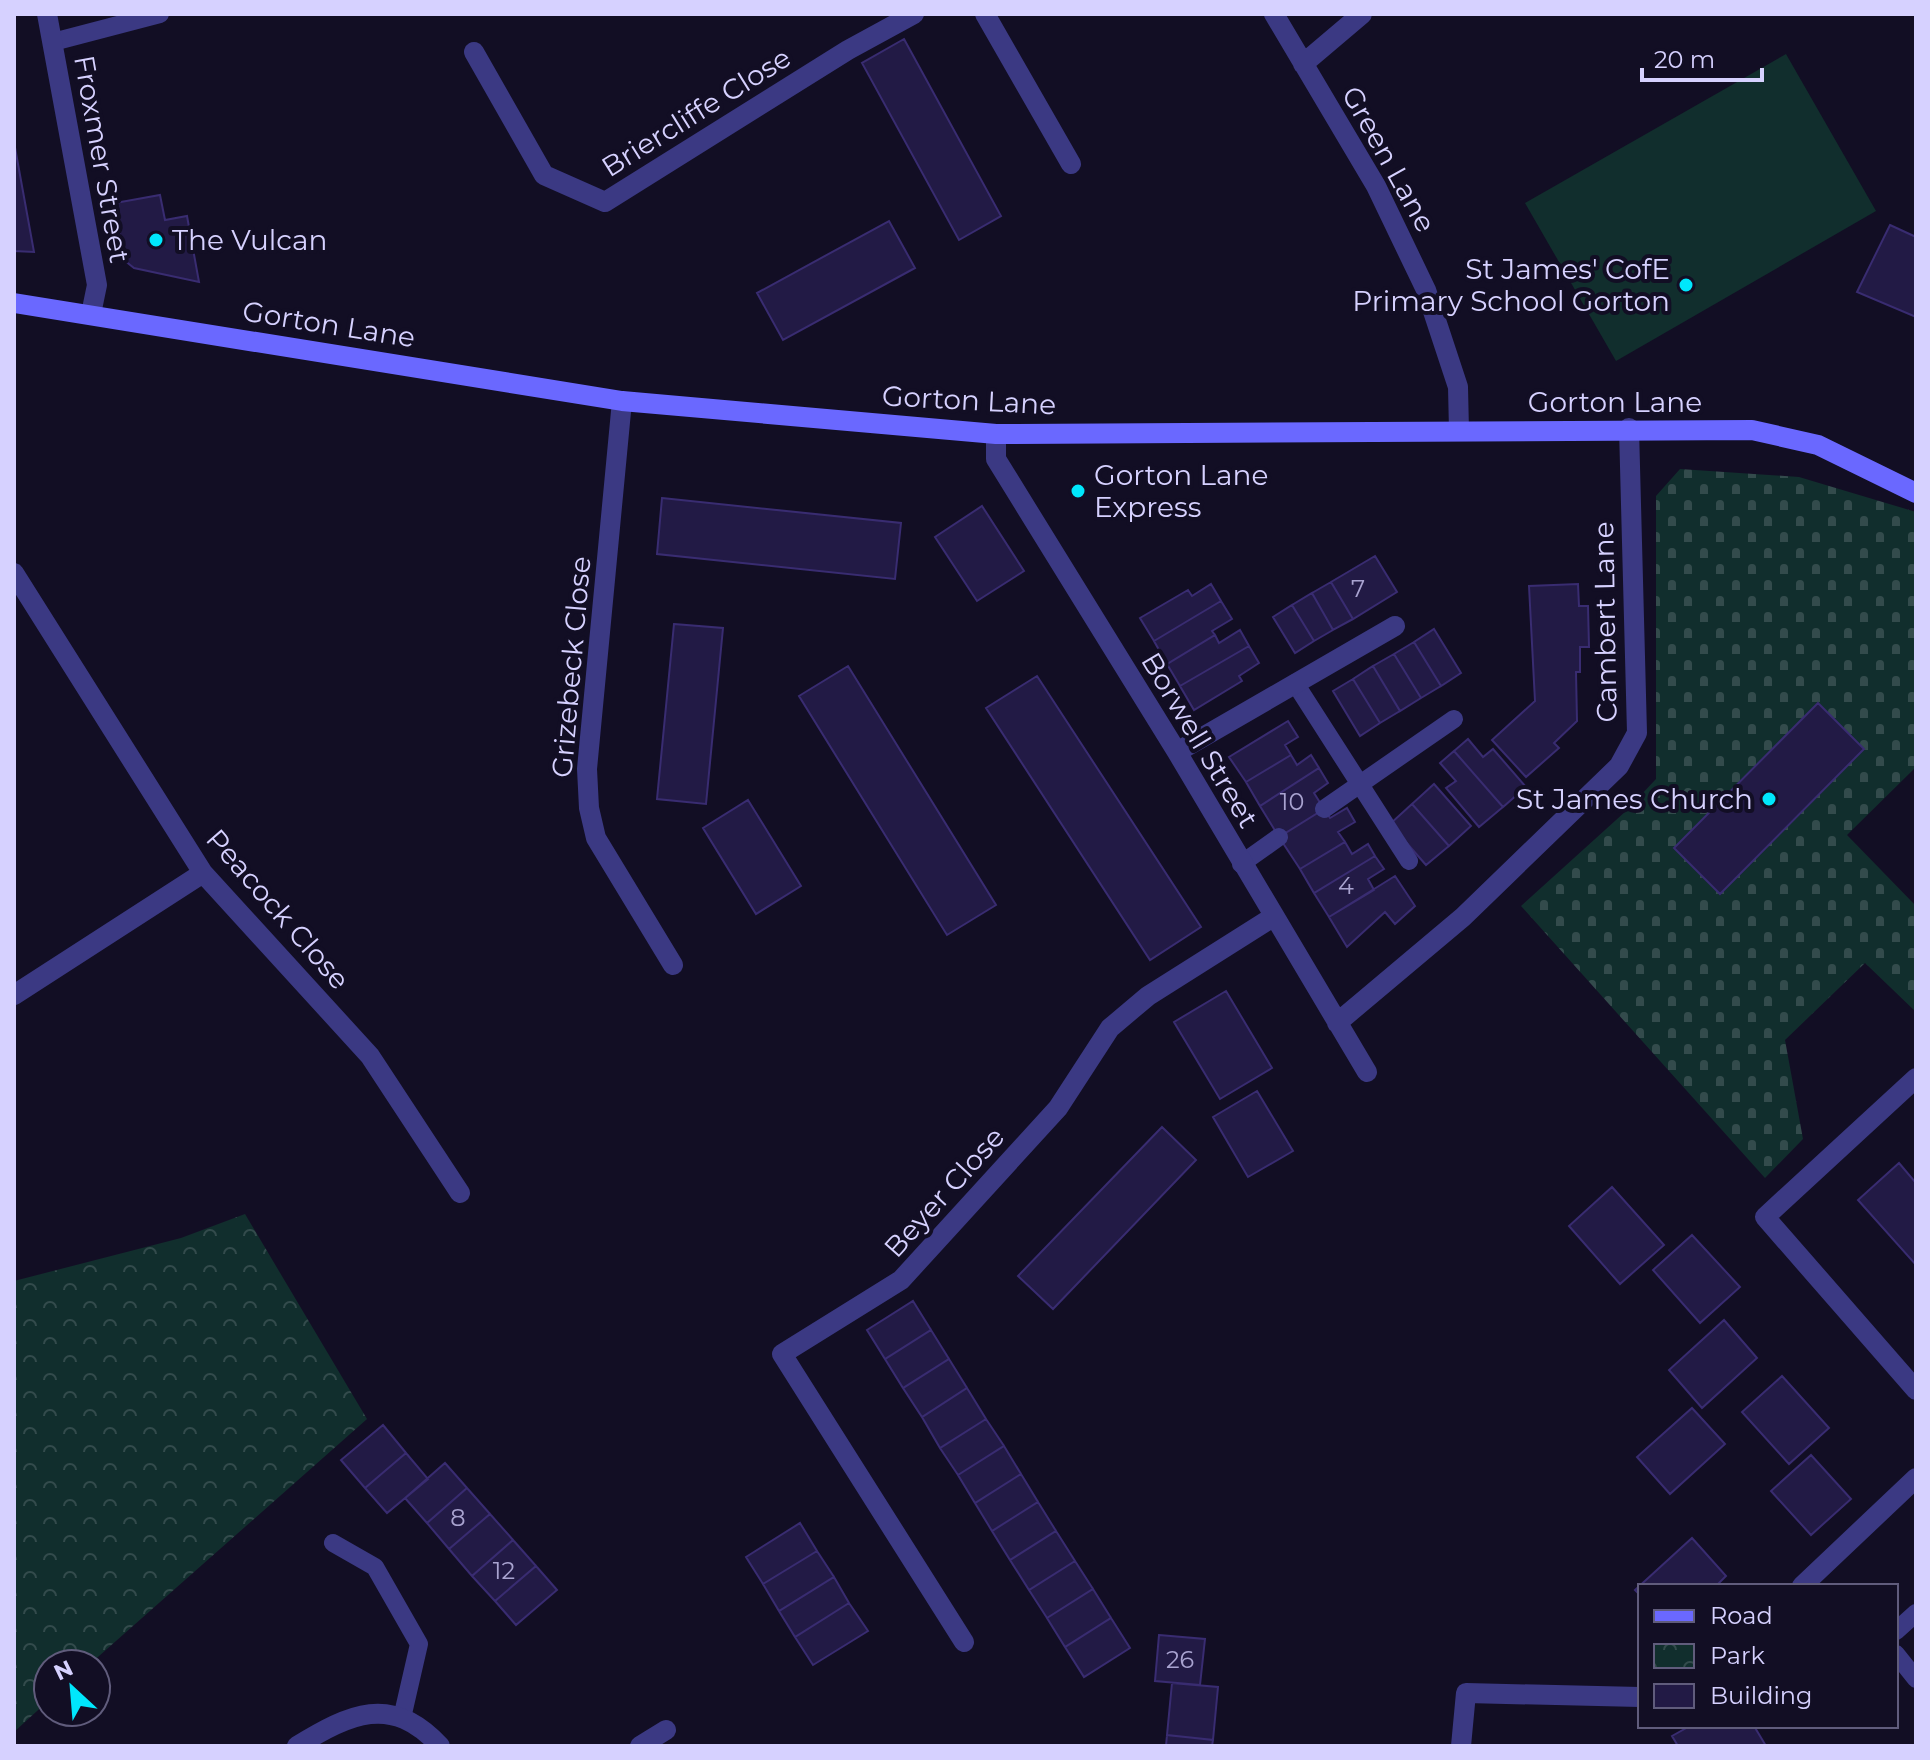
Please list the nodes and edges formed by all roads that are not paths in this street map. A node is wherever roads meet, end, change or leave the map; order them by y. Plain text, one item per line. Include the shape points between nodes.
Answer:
1 (47, 14) edge
2 (160, 14) edge
3 (914, 14) edge
4 (985, 14) edge
5 (1274, 14) edge
6 (1362, 14) edge
7 (53, 42) junction
8 (474, 52) dead end
9 (1303, 64) junction
10 (1071, 164) dead end
11 (14, 303) edge
12 (91, 314) junction
13 (622, 401) junction
14 (1629, 428) junction
15 (1459, 431) junction
16 (996, 434) junction
17 (1916, 493) edge
18 (14, 573) edge
19 (1395, 626) dead end
20 (1295, 683) junction
21 (1454, 719) dead end
22 (1177, 752) junction
23 (1362, 786) junction
24 (1324, 809) dead end
25 (1279, 837) dead end
26 (1409, 861) dead end
27 (1241, 864) junction
28 (203, 873) junction
29 (1273, 917) junction
30 (673, 965) dead end
31 (14, 995) edge
32 (1337, 1023) junction
33 (1367, 1072) dead end
34 (1912, 1091) edge
35 (460, 1193) dead end
36 (1916, 1390) edge
37 (1916, 1478) edge
38 (333, 1543) dead end
39 (1804, 1584) edge
40 (1916, 1613) edge
41 (1898, 1629) edge
42 (964, 1642) dead end
43 (1898, 1656) edge
44 (1916, 1679) edge
45 (1638, 1697) edge
46 (402, 1718) junction
47 (666, 1730) dead end
48 (297, 1746) edge
49 (440, 1746) edge
50 (640, 1746) edge
51 (1461, 1746) edge

1 - 7 street, Froxmer Street
2 - 7 lane
3 - 8 street, Briercliffe Close via 605,202 544,175
4 - 10 street
5 - 9 street, Green Lane
6 - 9 street
7 - 12 street, Froxmer Street via 97,285
9 - 15 street, Green Lane via 1376,186 1426,290 1458,387
11 - 12 street, Gorton Lane
12 - 13 street, Gorton Lane
13 - 16 street, Gorton Lane
13 - 30 street, Grizebeck Close via 587,769 589,808 596,838
14 - 15 street, Gorton Lane
14 - 17 street, Gorton Lane via 1752,430 1818,445
14 - 32 street, Cambert Lane via 1637,733 1619,766 1463,917
15 - 16 street, Gorton Lane
16 - 22 street, Borwell Street via 996,459
18 - 28 street, Peacock Close
19 - 20 street
20 - 22 street
20 - 23 lane
21 - 23 lane
22 - 27 street, Borwell Street
23 - 24 lane
23 - 26 lane
25 - 27 lane
27 - 29 street, Borwell Street
28 - 31 street
28 - 35 street, Peacock Close via 370,1056
29 - 32 street, Borwell Street
29 - 42 street, Beyer Close via 1148,996 1110,1028 1058,1108 901,1280 782,1354
32 - 33 street, Borwell Street
34 - 36 street via 1765,1217
37 - 39 street
38 - 46 lane via 375,1567 419,1644
40 - 41 lane
43 - 44 lane
45 - 51 street via 1466,1693
46 - 48 street via 360,1714
46 - 49 street via 418,1723
47 - 50 street

